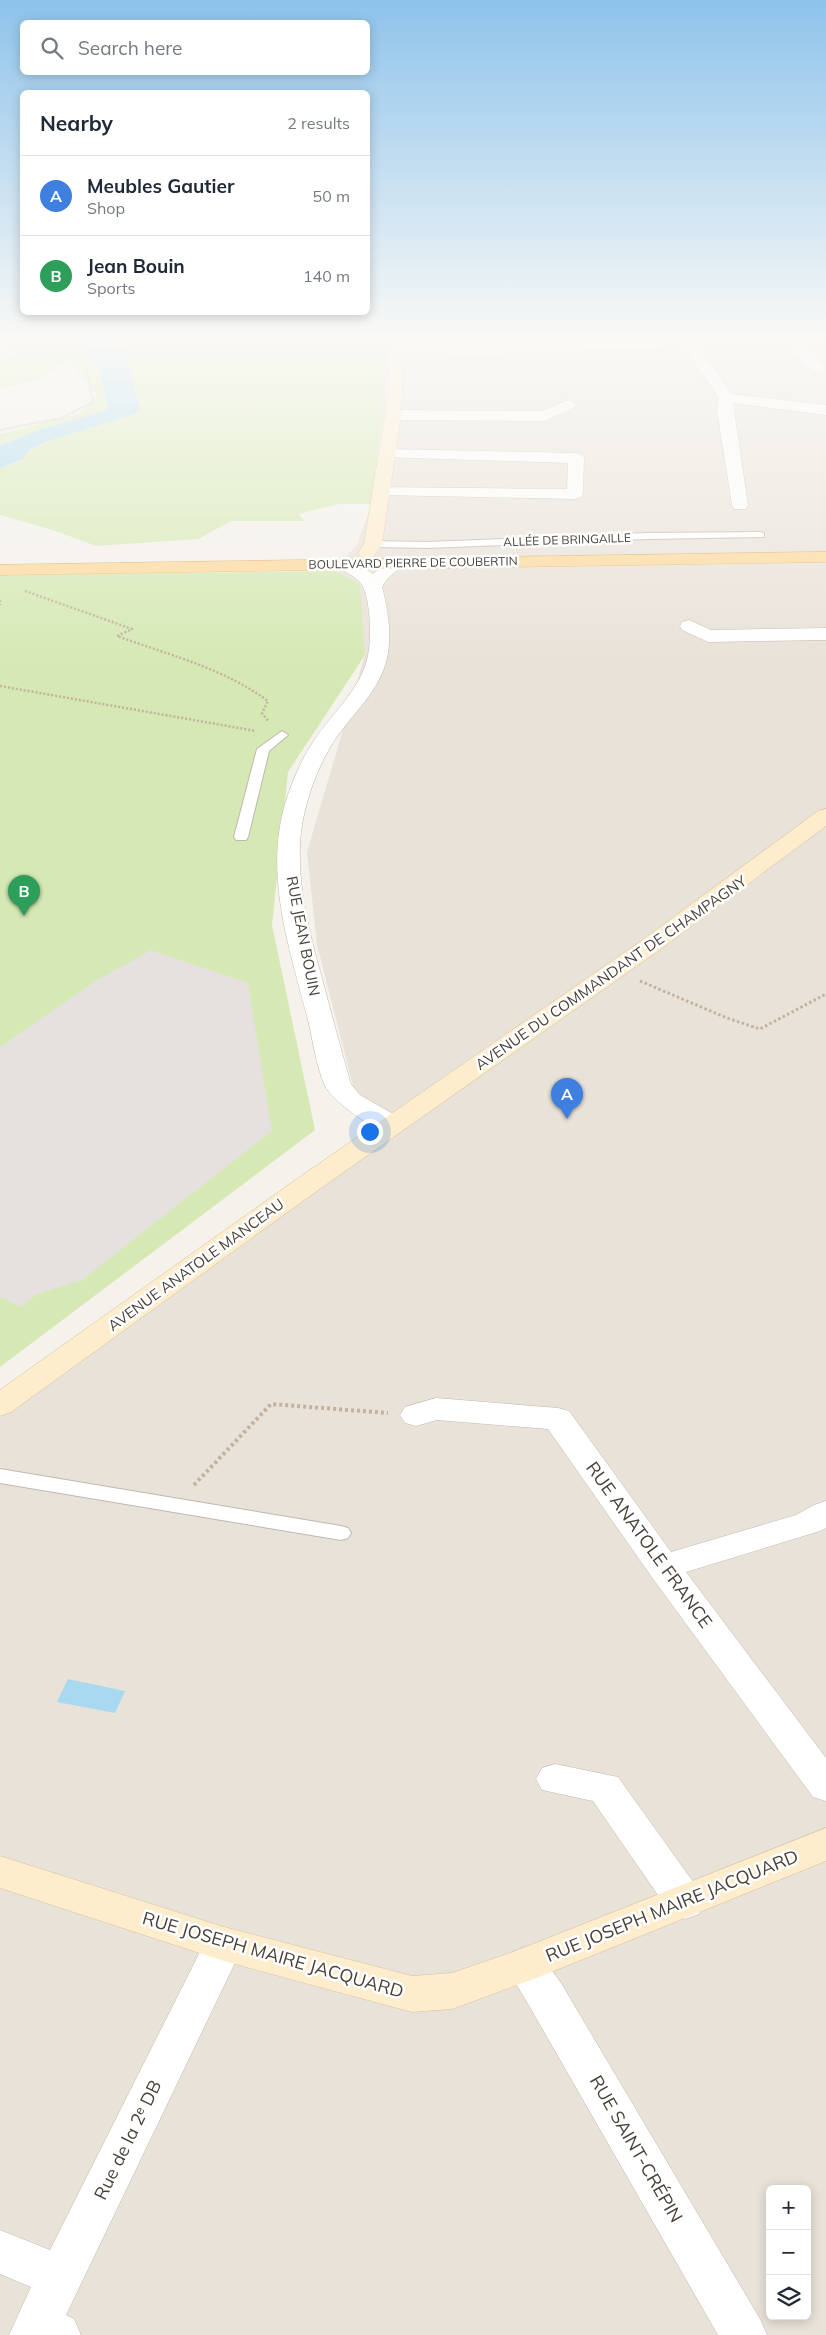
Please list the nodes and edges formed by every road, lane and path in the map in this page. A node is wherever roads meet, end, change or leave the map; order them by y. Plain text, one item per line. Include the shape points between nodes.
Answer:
1 (389, 443) edge
2 (730, 443) edge
3 (388, 454) junction
4 (382, 490) junction
5 (740, 505) dead end
6 (760, 535) dead end
7 (826, 546) edge
8 (370, 549) junction
9 (826, 556) edge
10 (0, 563) edge
11 (346, 564) junction
12 (395, 564) junction
13 (373, 587) junction
14 (18, 589) dead end
15 (0, 600) edge
16 (0, 604) edge
17 (689, 626) dead end
18 (826, 634) edge
19 (0, 686) edge
20 (276, 734) junction
21 (826, 816) edge
22 (240, 837) dead end
23 (616, 971) junction
24 (826, 994) edge
25 (393, 1125) junction
26 (0, 1405) edge
27 (416, 1415) joint
28 (0, 1476) edge
29 (174, 1506) junction
30 (826, 1513) edge
31 (341, 1533) dead end
32 (663, 1567) junction
33 (555, 1779) dead end
34 (826, 1786) edge
35 (826, 1844) edge
36 (0, 1872) edge
37 (685, 1902) junction
38 (224, 1944) junction
39 (525, 1965) junction
40 (0, 2252) edge
41 (61, 2276) junction
42 (42, 2332) edge
43 (744, 2335) edge

1 - 3 street
2 - 5 street
3 - 4 street
3 - 4 street via 576,451 575,494
4 - 8 street
6 - 8 lane, ALLÉE DE BRINGAILLE via 648,536
7 - 8 main road, BOULEVARD PIERRE DE COUBERTIN
8 - 10 main road, BOULEVARD PIERRE DE COUBERTIN
9 - 12 main road, BOULEVARD PIERRE DE COUBERTIN
10 - 11 main road, BOULEVARD PIERRE DE COUBERTIN
11 - 12 main road, BOULEVARD PIERRE DE COUBERTIN
11 - 13 street via 365,576
12 - 13 street via 380,576
13 - 25 street, RUE JEAN BOUIN via 378,608 376,666 359,695 323,742 304,779 291,826 289,878 301,944 338,1086 351,1102
14 - 20 path via 132,629 117,636 252,688 268,701 262,713
15 - 16 path
17 - 18 street via 708,636
19 - 20 path
20 - 22 lane via 263,749
21 - 23 street, AVENUE DU COMMANDANT DE CHAMPAGNY
23 - 24 path via 760,1029
23 - 25 street, AVENUE DU COMMANDANT DE CHAMPAGNY
25 - 26 street, AVENUE ANATOLE MANCEAU
27 - 29 path via 271,1404
27 - 32 street, RUE ANATOLE FRANCE via 436,1409 558,1419
28 - 29 lane
29 - 31 lane
30 - 32 street via 808,1523
32 - 34 street, RUE ANATOLE FRANCE
33 - 37 street via 605,1788
35 - 37 street, RUE JOSEPH MAIRE JACQUARD
36 - 38 street, RUE JOSEPH MAIRE JACQUARD
37 - 39 street, RUE JOSEPH MAIRE JACQUARD
38 - 39 street, RUE JOSEPH MAIRE JACQUARD via 412,1994 452,1991
38 - 41 street, Rue de la 2ᵉ DB
39 - 43 street, RUE SAINT-CRÉPIN
40 - 41 street
41 - 42 street, Rue de la 2ᵉ DB

